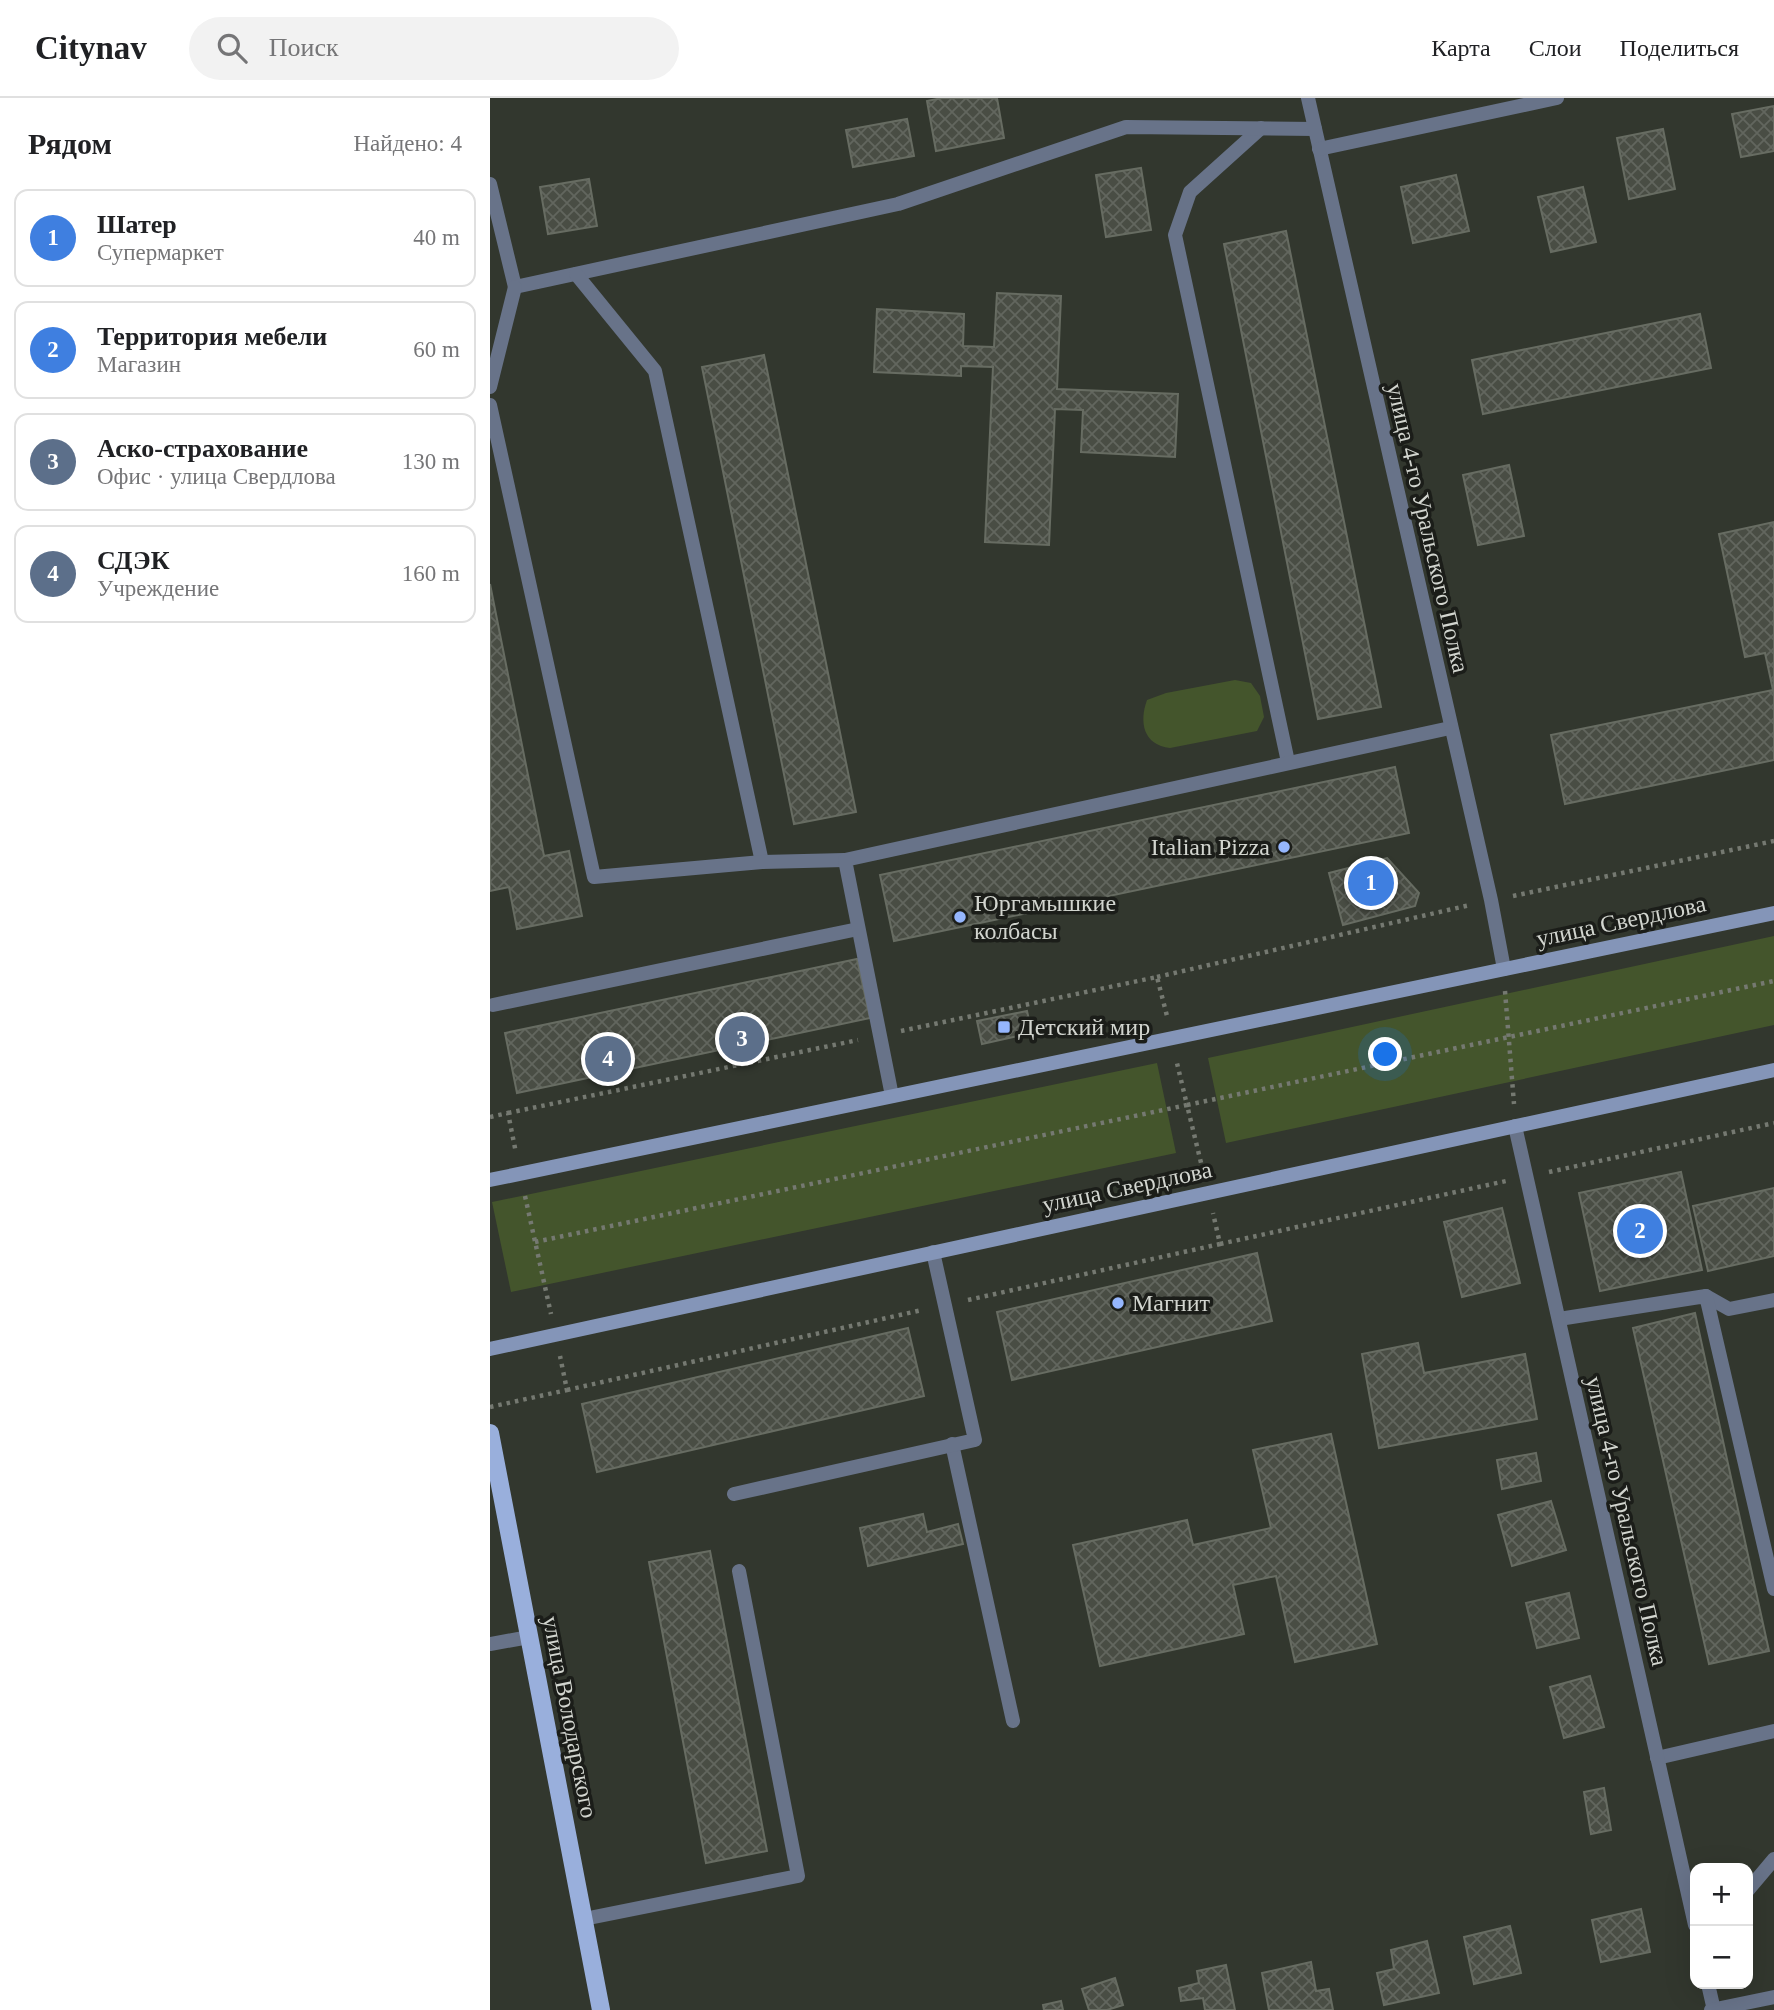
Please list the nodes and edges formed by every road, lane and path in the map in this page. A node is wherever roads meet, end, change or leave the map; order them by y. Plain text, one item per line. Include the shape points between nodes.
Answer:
1 (1308, 98) edge
2 (1557, 98) edge
3 (1261, 128) junction
4 (1315, 128) junction
5 (1319, 149) junction
6 (490, 184) edge
7 (576, 274) junction
8 (515, 287) junction
9 (490, 387) edge
10 (490, 405) edge
11 (1450, 728) junction
12 (1288, 762) junction
13 (1774, 841) edge
14 (845, 860) junction
15 (762, 862) junction
16 (1492, 900) junction
17 (1774, 913) edge
18 (858, 929) junction
19 (1504, 968) junction
20 (1157, 977) dead end
21 (1774, 981) edge
22 (493, 1005) dead end
23 (1509, 1037) junction
24 (1774, 1070) edge
25 (892, 1096) junction
26 (1187, 1105) dead end
27 (490, 1117) edge
28 (1774, 1123) edge
29 (1515, 1126) junction
30 (520, 1174) junction
31 (1527, 1177) junction
32 (490, 1180) edge
33 (1220, 1244) dead end
34 (933, 1252) junction
35 (1706, 1296) junction
36 (1774, 1300) edge
37 (1559, 1320) junction
38 (555, 1334) junction
39 (490, 1349) edge
40 (490, 1407) edge
41 (490, 1433) edge
42 (952, 1444) junction
43 (734, 1494) dead end
44 (739, 1570) dead end
45 (1774, 1589) edge
46 (529, 1637) junction
47 (490, 1644) edge
48 (1013, 1721) dead end
49 (1774, 1731) edge
50 (1657, 1758) junction
51 (1774, 1859) edge
52 (1753, 1884) edge
53 (1690, 1903) edge
54 (584, 1919) junction
55 (1710, 1989) edge
56 (1774, 1997) edge
57 (601, 2010) edge
58 (1713, 2010) edge

1 - 4 street, улица 4-го Уральского Полка
2 - 5 street
3 - 4 street
3 - 7 street via 1126,127 898,204
3 - 12 street via 1190,192 1175,235
4 - 5 street, улица 4-го Уральского Полка
5 - 11 street, улица 4-го Уральского Полка
6 - 8 street
7 - 8 street
7 - 15 street via 655,371
8 - 9 street
10 - 15 street via 594,877
11 - 12 street
11 - 16 street, улица 4-го Уральского Полка
12 - 14 street
13 - 16 path
14 - 15 street
14 - 18 street
16 - 19 street, улица 4-го Уральского Полка
16 - 20 path
17 - 19 main road, улица Свердлова
18 - 22 street
18 - 25 street
19 - 23 path
19 - 25 main road, улица Свердлова
21 - 23 path
23 - 26 path
23 - 29 path
24 - 29 main road, улица Свердлова
25 - 30 main road, улица Свердлова
27 - 30 path via 508,1113
28 - 31 path
29 - 31 street, улица 4-го Уральского Полка
29 - 34 main road, улица Свердлова
30 - 32 main road, улица Свердлова
30 - 38 path
31 - 33 path
31 - 37 street, улица 4-го Уральского Полка
34 - 38 main road, улица Свердлова
34 - 42 street via 975,1440
35 - 36 street via 1729,1308
35 - 37 street
35 - 45 street
37 - 50 street, улица 4-го Уральского Полка
38 - 39 main road, улица Свердлова
38 - 40 path via 567,1390
41 - 46 main road, улица Володарского
42 - 43 street
42 - 48 street
44 - 54 street via 798,1876
46 - 47 street
46 - 54 main road, улица Володарского
49 - 50 street
50 - 53 street, улица 4-го Уральского Полка
51 - 52 street
54 - 57 main road, улица Володарского
55 - 58 street
56 - 58 street

